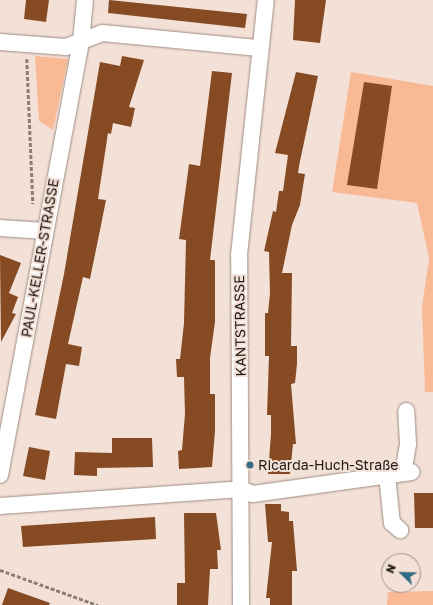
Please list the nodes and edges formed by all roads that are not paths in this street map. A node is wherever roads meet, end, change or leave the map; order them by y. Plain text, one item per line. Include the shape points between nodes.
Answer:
1 (85, 0) edge
2 (266, 0) edge
3 (0, 42) edge
4 (81, 42) junction
5 (259, 48) junction
6 (0, 228) edge
7 (40, 231) junction
8 (406, 411) dead end
9 (4, 426) edge
10 (0, 475) edge
11 (387, 475) junction
12 (241, 489) junction
13 (0, 506) edge
14 (400, 530) dead end
15 (241, 605) edge

1 - 4 street, PAUL-KELLER-STRASSE
2 - 5 street, KANTSTRASSE
3 - 4 street via 66,47
4 - 5 street via 102,33
4 - 7 street, PAUL-KELLER-STRASSE
5 - 12 street, KANTSTRASSE via 239,255
6 - 7 street
7 - 9 street, PAUL-KELLER-STRASSE
8 - 11 street via 407,472
9 - 10 street, PAUL-KELLER-STRASSE
11 - 12 street via 253,494
11 - 14 street via 392,523
12 - 13 street
12 - 15 street, KANTSTRASSE

